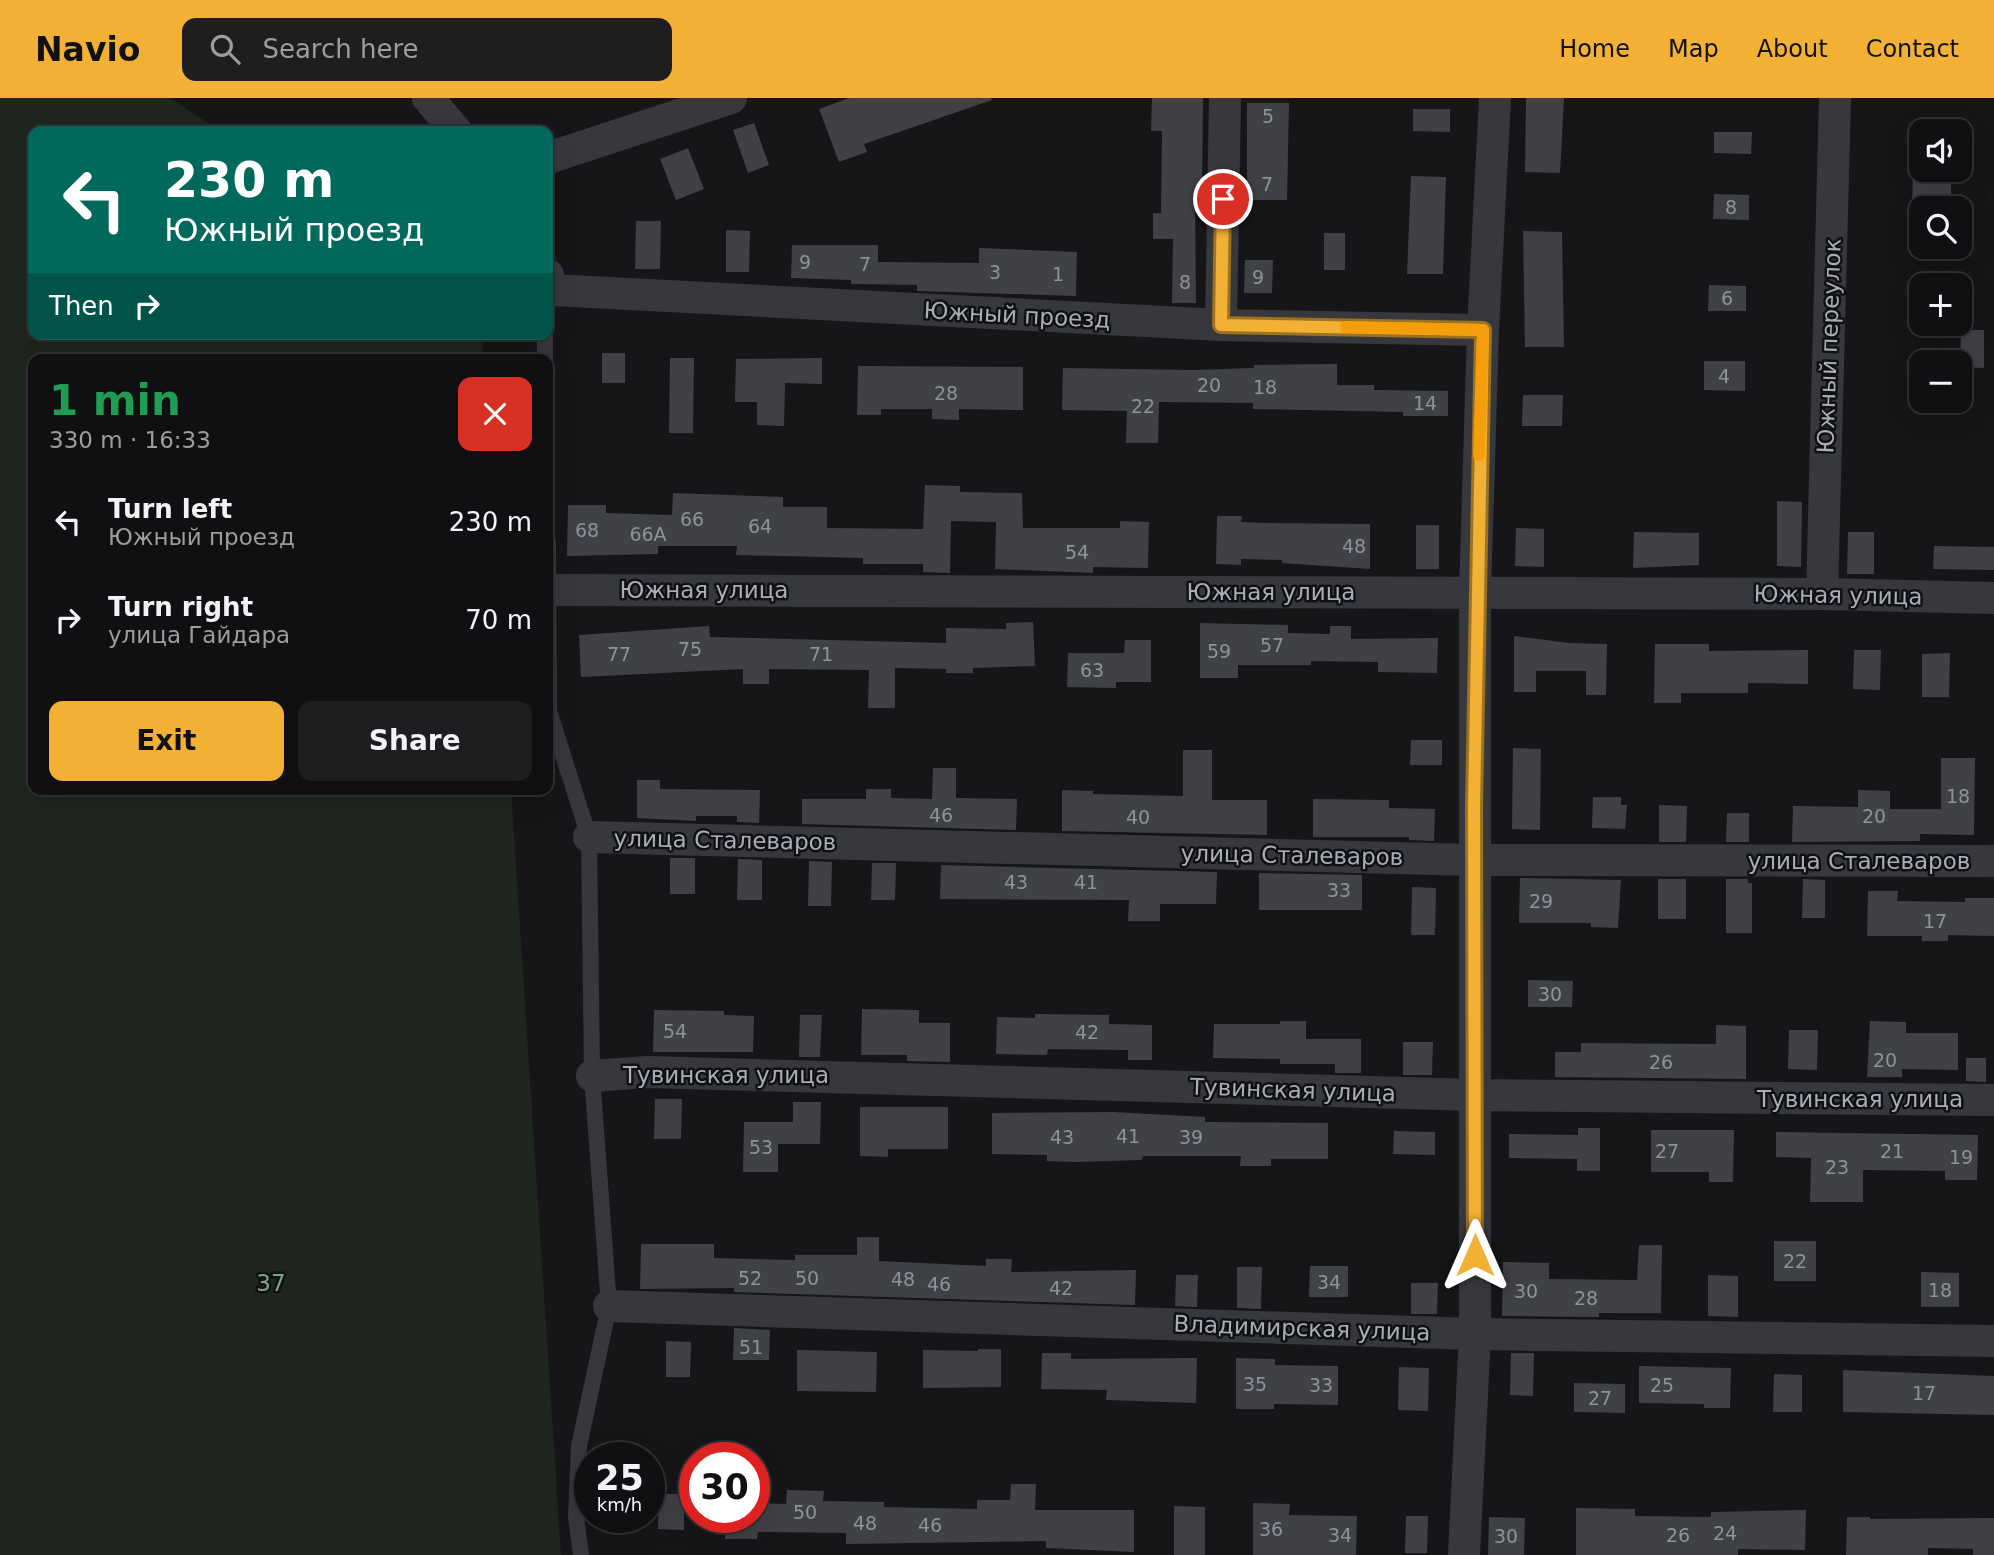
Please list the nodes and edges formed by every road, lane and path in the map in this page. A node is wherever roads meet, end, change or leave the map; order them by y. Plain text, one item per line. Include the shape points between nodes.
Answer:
1 (428, 98) edge
2 (731, 98) edge
3 (1225, 98) edge
4 (1495, 98) edge
5 (1835, 98) edge
6 (452, 126) edge
7 (553, 157) edge
8 (553, 292) edge
9 (1221, 325) junction
10 (1483, 330) junction
11 (553, 590) edge
12 (1475, 593) junction
13 (1822, 594) junction
14 (1994, 598) edge
15 (553, 724) edge
16 (589, 836) junction
17 (1473, 860) junction
18 (1994, 861) edge
19 (592, 1076) junction
20 (1476, 1095) junction
21 (1994, 1100) edge
22 (609, 1306) junction
23 (1475, 1334) junction
24 (1994, 1341) edge
25 (581, 1555) edge
26 (1464, 1555) edge

1 - 6 street
2 - 7 street
3 - 9 street
4 - 10 street
5 - 13 street, Южный переулок
8 - 9 street, Южный проезд
9 - 10 street, Южный проезд
10 - 12 street
11 - 12 street, Южная улица
12 - 13 street, Южная улица
12 - 17 street
13 - 14 street, Южная улица
15 - 16 lane
16 - 17 street, улица Сталеваров
16 - 19 lane
17 - 18 street, улица Сталеваров
17 - 20 street
19 - 20 street, Тувинская улица via 648,1072 796,1075
19 - 22 lane
20 - 21 street, Тувинская улица
20 - 23 street
22 - 23 street, Владимирская улица
22 - 25 lane via 579,1446 576,1517
23 - 24 street, Владимирская улица
23 - 26 street

